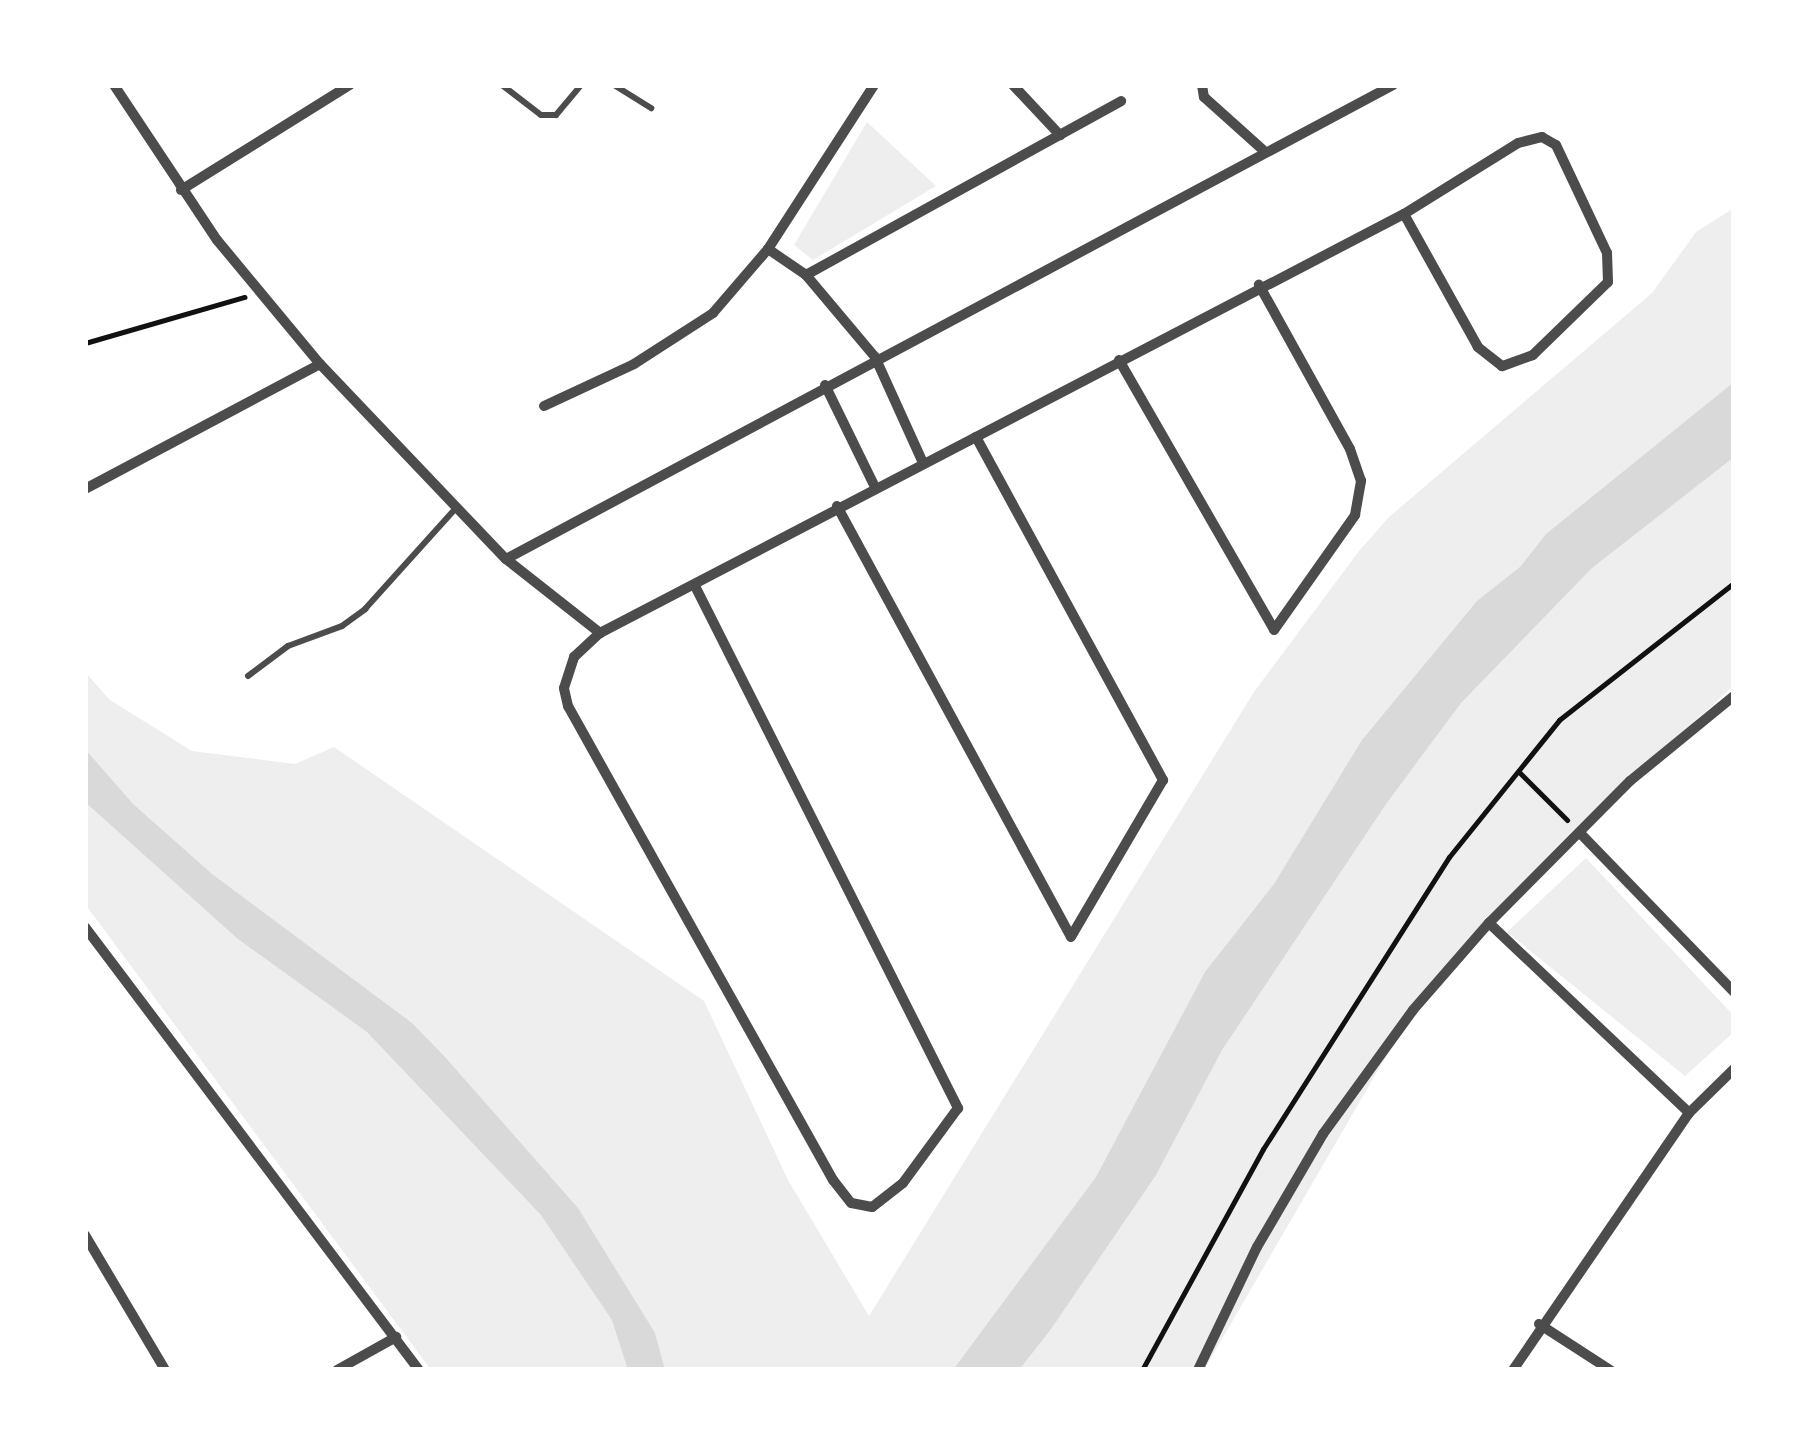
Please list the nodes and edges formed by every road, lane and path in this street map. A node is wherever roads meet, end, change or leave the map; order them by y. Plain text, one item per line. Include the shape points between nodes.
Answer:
1 (114, 85) edge
2 (350, 85) edge
3 (502, 85) edge
4 (581, 85) edge
5 (614, 85) edge
6 (874, 85) edge
7 (1013, 85) edge
8 (1202, 85) edge
9 (1393, 85) edge
10 (1121, 101) dead end
11 (651, 108) dead end
12 (1060, 134) junction
13 (1263, 150) junction
14 (181, 190) junction
15 (1404, 214) junction
16 (768, 249) junction
17 (806, 276) junction
18 (1260, 285) junction
19 (257, 293) junction
20 (85, 343) edge
21 (875, 357) junction
22 (1119, 360) junction
23 (320, 364) junction
24 (825, 385) junction
25 (544, 406) dead end
26 (976, 437) junction
27 (924, 463) junction
28 (875, 487) junction
29 (85, 488) edge
30 (838, 506) junction
31 (456, 508) junction
32 (506, 559) junction
33 (1734, 583) edge
34 (695, 586) junction
35 (600, 633) junction
36 (248, 676) dead end
37 (1734, 696) edge
38 (1518, 771) junction
39 (1580, 833) junction
40 (1488, 923) junction
41 (85, 927) edge
42 (1734, 992) edge
43 (1734, 1070) edge
44 (1690, 1113) junction
45 (85, 1235) edge
46 (1539, 1324) junction
47 (396, 1336) junction
48 (164, 1370) edge
49 (336, 1370) edge
50 (419, 1370) edge
51 (1142, 1370) edge
52 (1198, 1370) edge
53 (1513, 1370) edge
54 (1610, 1370) edge

1 - 14 street
2 - 14 street
3 - 4 lane via 541,115 556,115
5 - 11 lane
6 - 16 street
7 - 12 street
8 - 13 street via 1204,97
9 - 13 street
10 - 12 street
12 - 17 street
13 - 21 street
14 - 19 street
15 - 15 street via 1478,347 1502,366 1533,354 1608,282 1607,253 1586,207 1556,145 1542,138 1518,143
15 - 18 street
16 - 17 street
16 - 25 street via 734,293 688,333
17 - 21 street
18 - 22 street
18 - 22 street via 1361,481 1355,515 1274,630
19 - 20 path
19 - 23 street
21 - 24 street
21 - 27 street
22 - 26 street
23 - 29 street
23 - 31 street
24 - 28 street
24 - 32 street
26 - 27 street
26 - 30 street via 1163,780 1071,937
27 - 28 street
28 - 30 street
30 - 34 street
31 - 32 street
31 - 36 lane via 365,609 342,626 288,646
32 - 35 street
33 - 38 path via 1559,720
34 - 35 street
34 - 35 street via 958,1108 882,1203 852,1203 832,1180 568,706 568,670
37 - 39 street via 1651,762
38 - 39 path
38 - 51 path via 1449,857 1340,1022
39 - 40 street
39 - 42 street
40 - 44 street
40 - 52 street via 1413,1010 1324,1134 1258,1247
41 - 47 street
43 - 44 street
44 - 46 street
45 - 48 street
46 - 53 street
46 - 54 street
47 - 49 street
47 - 50 street

